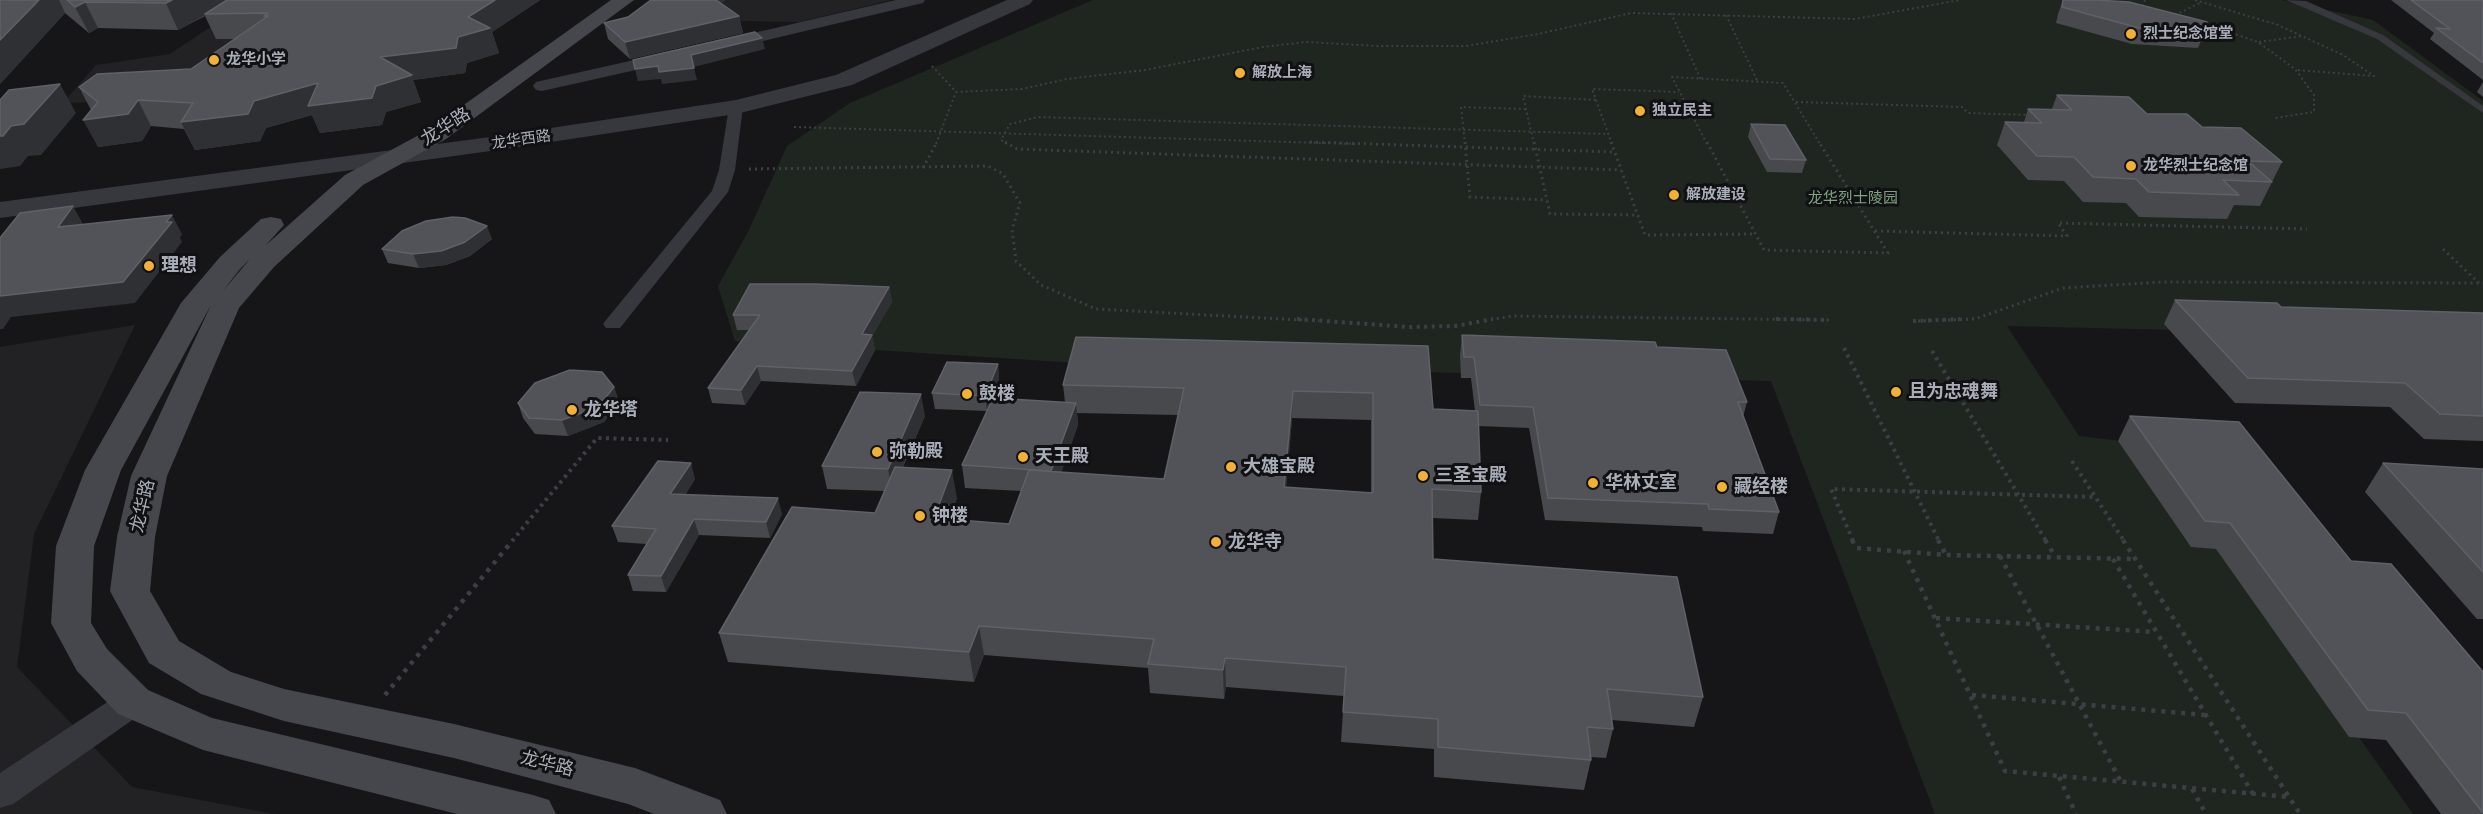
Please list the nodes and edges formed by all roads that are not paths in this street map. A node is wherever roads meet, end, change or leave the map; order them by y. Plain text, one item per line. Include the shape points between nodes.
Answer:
1 (603, 0) edge
2 (624, 0) edge
3 (916, 0) edge
4 (1023, 0) edge
5 (2290, 0) edge
6 (710, 48) edge
7 (687, 53) edge
8 (542, 86) dead end
9 (736, 107) junction
10 (2483, 110) edge
11 (393, 158) junction
12 (354, 163) junction
13 (0, 210) edge
14 (613, 324) dead end
15 (133, 702) junction
16 (0, 793) edge
17 (533, 814) edge
18 (704, 814) edge

1 - 12 main road, 龙华路 via 435,117
2 - 11 main road, 龙华路 via 506,88 438,134
3 - 6 street
4 - 9 street, 龙华西路 via 844,80
5 - 10 lane via 2380,37
7 - 8 street
9 - 11 street, 龙华西路
9 - 14 street via 720,192
11 - 12 street, 龙华西路
11 - 18 main road, 龙华路 via 354,180 307,221 264,261 225,306 149,476 130,591 164,652 216,683 284,705 454,741 635,787
12 - 13 street, 龙华西路
12 - 15 main road, 龙华路 via 321,183 274,222 230,263 192,309 103,470 75,546 71,623 92,660
15 - 16 street
15 - 17 main road, 龙华路 via 203,733

